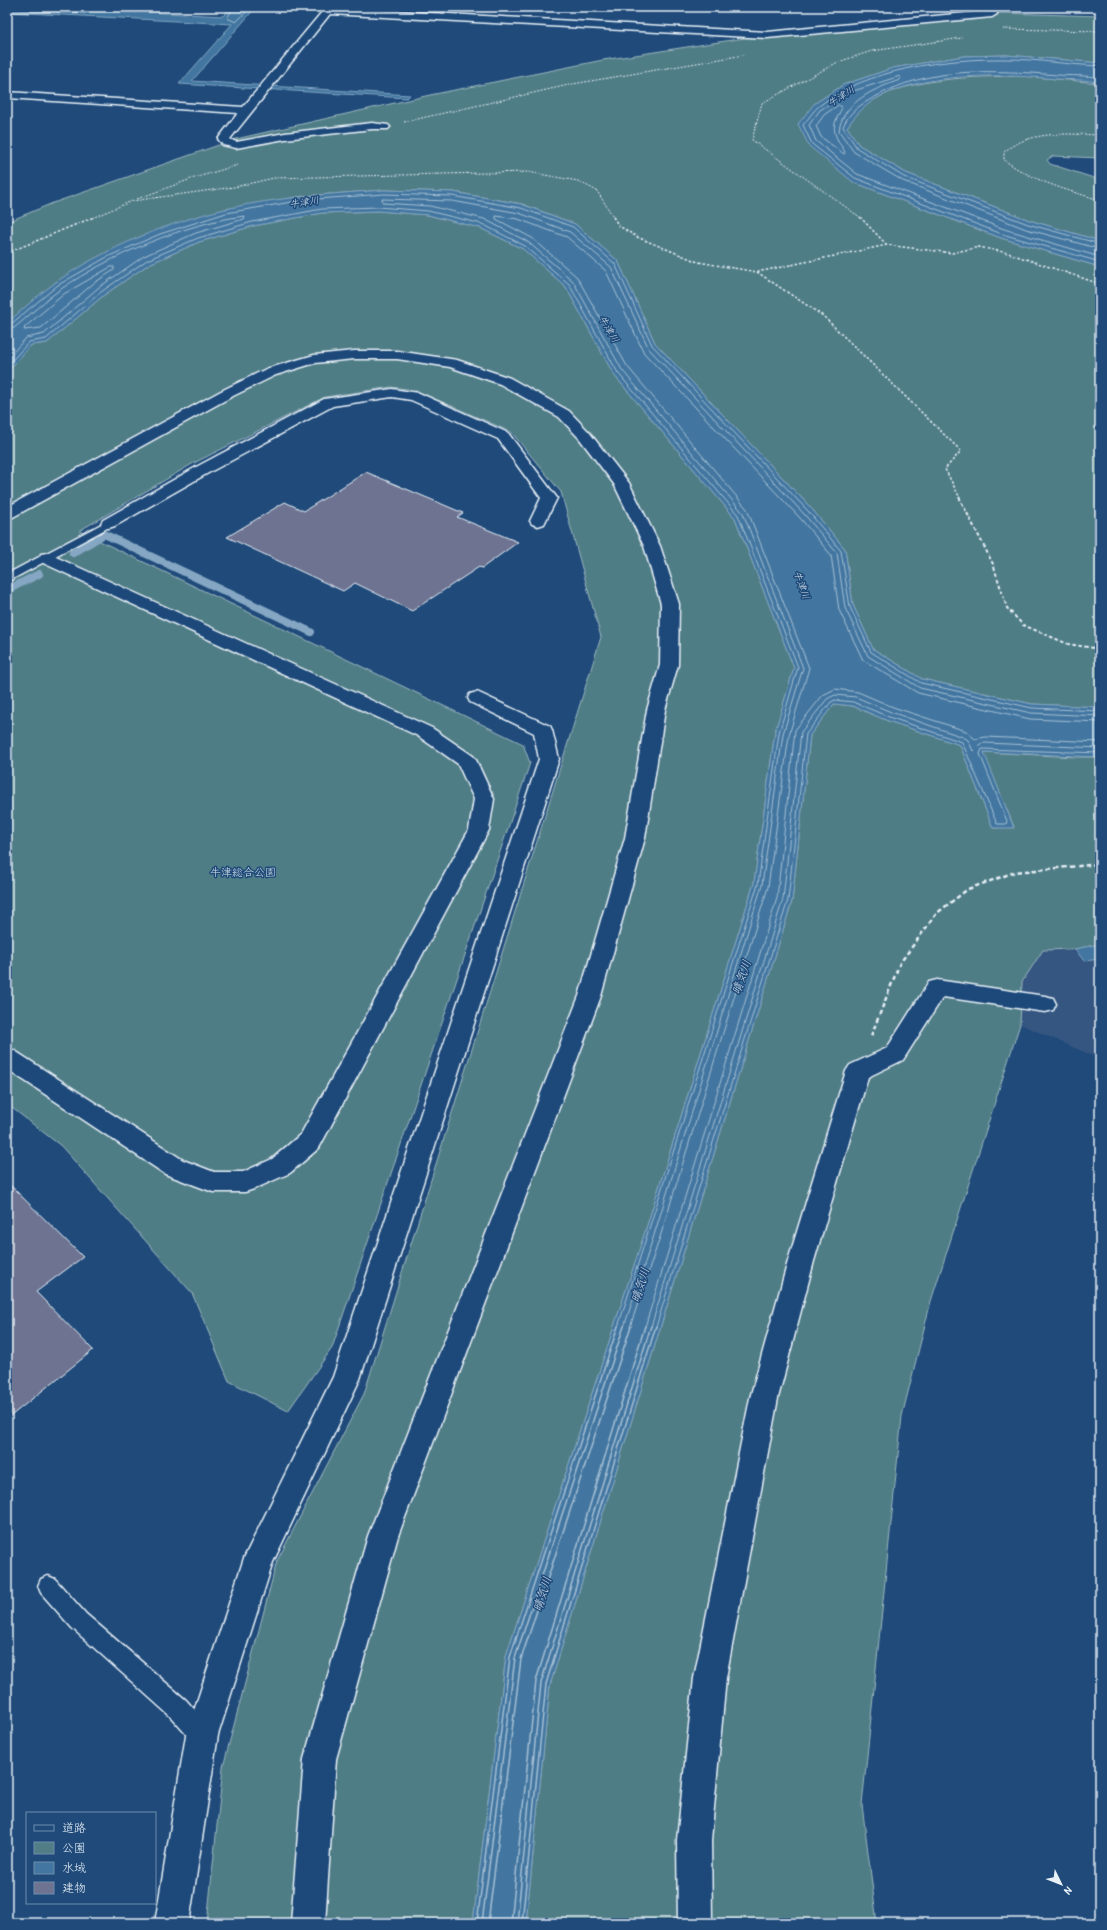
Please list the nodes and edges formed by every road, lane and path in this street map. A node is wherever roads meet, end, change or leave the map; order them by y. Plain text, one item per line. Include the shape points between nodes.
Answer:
1 (991, 7) edge
2 (330, 9) edge
3 (999, 29) dead end
4 (1100, 31) edge
5 (964, 37) dead end
6 (744, 55) dead end
7 (7, 95) edge
8 (246, 110) junction
9 (384, 127) joint
10 (1100, 135) edge
11 (242, 164) dead end
12 (1100, 200) edge
13 (132, 201) junction
14 (887, 245) junction
15 (7, 253) edge
16 (757, 272) junction
17 (1100, 284) edge
18 (7, 514) edge
19 (538, 521) dead end
20 (109, 523) joint
21 (47, 558) junction
22 (7, 579) edge
23 (1100, 649) edge
24 (477, 698) dead end
25 (1100, 864) edge
26 (1045, 1004) dead end
27 (7, 1056) edge
28 (858, 1071) junction
29 (48, 1586) dead end
30 (202, 1735) junction
31 (172, 1923) edge
32 (308, 1923) edge
33 (695, 1923) edge

1 - 2 street via 992,14 767,35
2 - 8 street
3 - 4 path
5 - 14 path via 872,51 838,62 762,103 752,140 857,214
6 - 9 path via 676,64 528,92
7 - 8 street
8 - 9 street via 224,139 227,143 236,145 284,136 372,126
10 - 12 path via 1032,138 1009,146 1004,152 1004,160 1037,179
11 - 13 path via 191,179
13 - 15 path
13 - 16 path via 234,187 274,178 528,172 578,181 597,192 619,226 637,237 698,262
14 - 16 path
14 - 17 path via 952,253 979,247 1008,253
16 - 23 path via 823,316 961,451 945,469 992,564 1007,608 1023,625 1068,644
18 - 32 street via 212,401 271,372 314,360 354,355 397,355 452,363 505,381 564,414 622,483 652,546 670,604 669,665 656,710 635,838 590,996 383,1536 320,1759
19 - 20 street via 549,498 503,436 414,396 392,393 329,402
20 - 21 lane
21 - 22 lane
21 - 27 street via 425,732 466,760 484,799 479,830 310,1141 281,1166 245,1182 212,1182 174,1167
24 - 30 street via 543,730 549,759 346,1379 259,1558
25 - 28 path via 1015,872 968,889 937,913 900,963
26 - 28 street via 937,988 895,1054
28 - 33 street via 801,1261 764,1398 710,1678 694,1840
29 - 30 lane via 79,1621 178,1708
30 - 31 street

